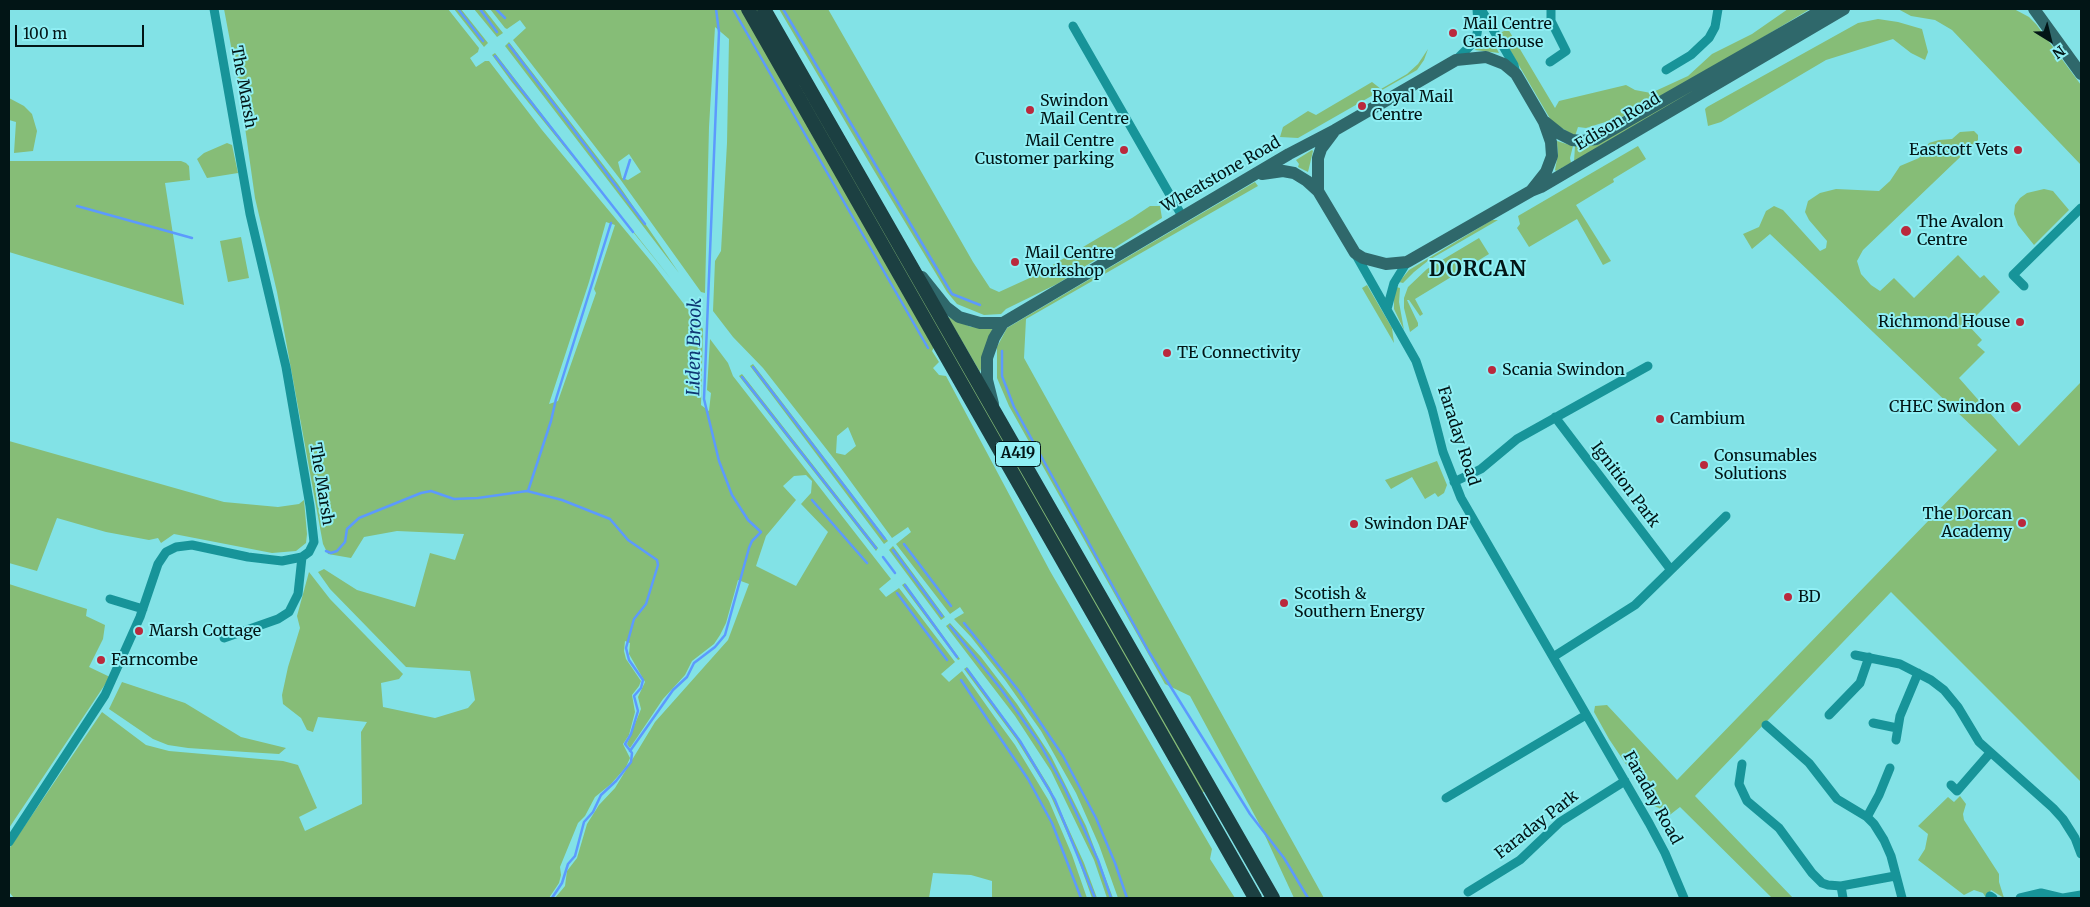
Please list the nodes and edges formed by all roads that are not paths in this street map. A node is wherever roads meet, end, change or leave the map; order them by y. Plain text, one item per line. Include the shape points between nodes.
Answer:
1 (214, 9) edge
2 (748, 9) edge
3 (764, 9) edge
4 (1477, 9) edge
5 (1481, 9) edge
6 (1551, 9) edge
7 (1718, 9) edge
8 (1824, 9) edge
9 (1844, 9) edge
10 (2024, 9) edge
11 (2036, 12) edge
12 (1073, 26) dead end
13 (1456, 60) junction
14 (1550, 62) dead end
15 (1666, 70) dead end
16 (1516, 74) junction
17 (2081, 74) edge
18 (1544, 122) junction
19 (1336, 130) junction
20 (1250, 177) junction
21 (1318, 191) junction
22 (1531, 191) junction
23 (2081, 208) edge
24 (1182, 216) junction
25 (904, 253) junction
26 (1356, 253) junction
27 (1408, 262) junction
28 (2024, 286) dead end
29 (1387, 309) junction
30 (1003, 323) junction
31 (1648, 366) dead end
32 (995, 414) junction
33 (1555, 417) junction
34 (1454, 482) junction
35 (1726, 516) dead end
36 (302, 557) junction
37 (1671, 570) junction
38 (110, 599) dead end
39 (143, 609) junction
40 (224, 638) dead end
41 (1855, 655) dead end
42 (1552, 657) junction
43 (1869, 657) junction
44 (1918, 672) junction
45 (1586, 715) junction
46 (1829, 715) dead end
47 (1872, 723) dead end
48 (1766, 725) dead end
49 (1897, 728) junction
50 (1896, 740) dead end
51 (1990, 753) junction
52 (1742, 764) dead end
53 (1624, 781) junction
54 (1897, 781) dead end
55 (1951, 785) dead end
56 (1446, 798) dead end
57 (1867, 817) junction
58 (9, 842) edge
59 (2081, 854) edge
60 (1895, 876) junction
61 (1841, 886) junction
62 (1468, 892) dead end
63 (2081, 895) edge
64 (1255, 898) edge
65 (1273, 898) edge
66 (1684, 898) edge
67 (1843, 898) edge
68 (1902, 898) edge
69 (2020, 898) edge
70 (2063, 898) edge

1 - 36 street, The Marsh via 250,214 286,367 310,506 314,542
2 - 64 highway, A419
3 - 25 highway, A419
4 - 13 street, Wheatstone Road via 1478,26 1474,40
5 - 16 street via 1514,65
6 - 14 street via 1551,21 1566,52
7 - 15 street via 1709,38 1691,55
8 - 18 main road, Edison Road via 1596,139 1572,140
9 - 22 main road, Edison Road
10 - 11 main road
11 - 17 main road
12 - 24 street
13 - 16 main road, Wheatstone Road via 1492,58
13 - 19 main road, Wheatstone Road
16 - 18 main road
18 - 22 main road via 1552,156 1546,172
19 - 20 main road, Wheatstone Road
19 - 21 main road via 1324,143 1318,158
20 - 21 main road, Faraday Road via 1289,172 1300,176
20 - 24 main road, Wheatstone Road
21 - 26 main road, Faraday Road
22 - 27 main road, Edison Road
23 - 28 street via 2013,275
24 - 30 main road, Wheatstone Road
25 - 30 main road via 953,313 975,322
25 - 32 highway, A419
26 - 27 main road, Edison Road via 1379,263
26 - 29 street, Faraday Road
27 - 29 street, Edison Road via 1394,283
29 - 34 street, Faraday Road via 1418,366
30 - 32 main road via 992,343 987,362 987,380
31 - 33 street
32 - 65 highway, A419
33 - 34 street via 1517,439 1481,469
33 - 37 street, Ignition Park
34 - 42 street, Faraday Road via 1468,513
35 - 37 street
36 - 39 street via 282,561 192,545 176,547 166,552 158,564
36 - 40 street via 298,594 289,612
37 - 42 street via 1629,610
38 - 39 street
39 - 58 street via 105,695
41 - 43 street
42 - 45 street, Faraday Road
43 - 44 street
43 - 46 street via 1860,683
44 - 49 street
44 - 51 street via 1949,694 1979,742
45 - 53 street, Faraday Road
45 - 56 street
47 - 49 street
48 - 57 street via 1809,763 1837,799
49 - 50 street
51 - 55 street via 1957,790
51 - 59 street via 2054,808 2072,832
52 - 61 street via 1735,774 1747,801 1779,828 1817,879 1828,885
53 - 62 street, Faraday Park via 1560,822 1520,860
53 - 66 street, Faraday Road via 1656,836
54 - 57 street via 1888,773
57 - 60 street via 1884,840
60 - 61 street
60 - 68 street
61 - 67 street
63 - 70 street
69 - 70 street via 2041,893

